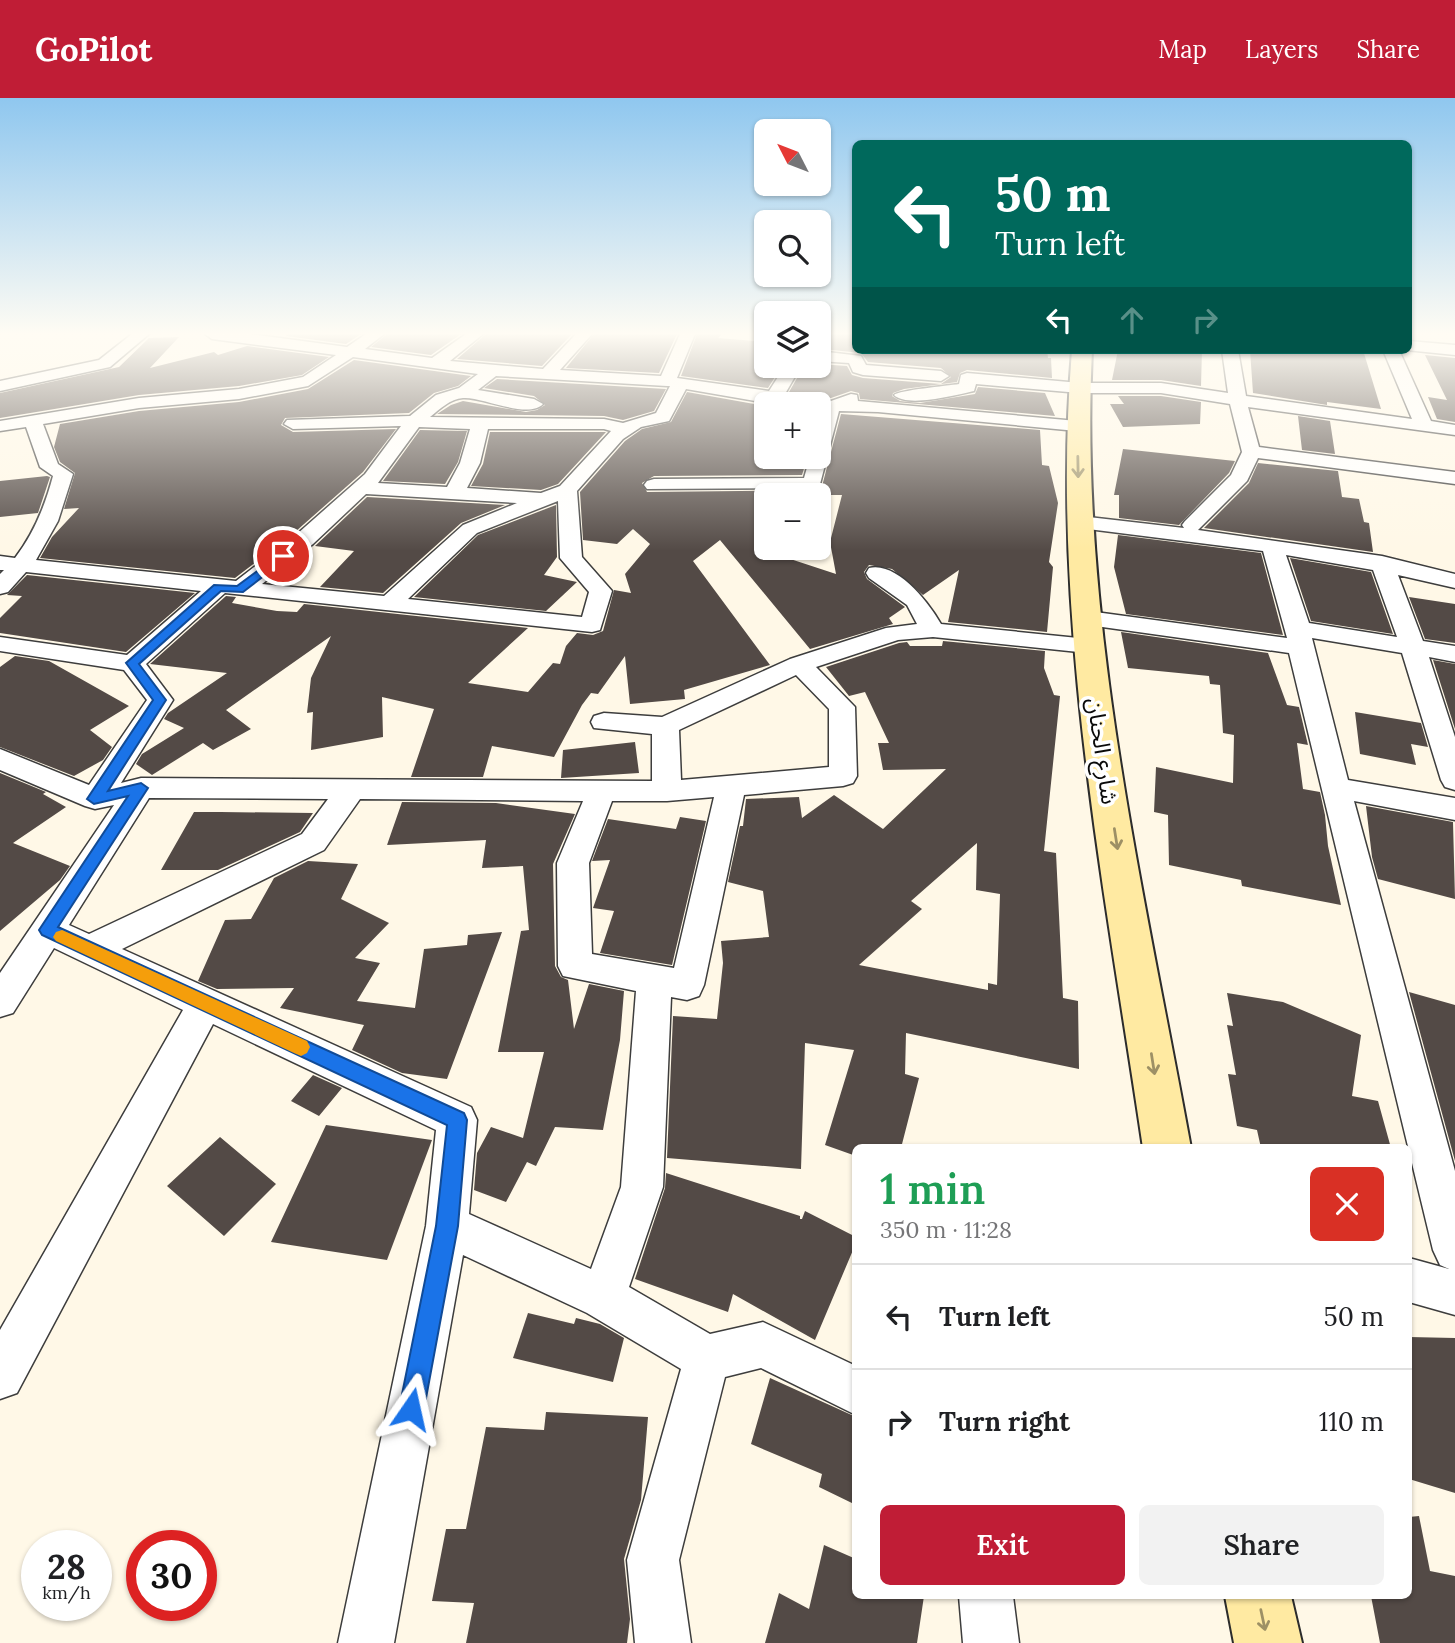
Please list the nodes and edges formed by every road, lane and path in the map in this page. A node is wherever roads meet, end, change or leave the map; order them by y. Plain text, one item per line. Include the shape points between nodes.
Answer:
1 (122, 406) edge
2 (433, 406) edge
3 (666, 406) edge
4 (832, 406) edge
5 (837, 406) edge
6 (1079, 406) edge
7 (1240, 406) edge
8 (1282, 406) edge
9 (1415, 406) edge
10 (831, 410) edge
11 (414, 421) junction
12 (33, 422) junction
13 (293, 424) dead end
14 (480, 424) junction
15 (0, 426) edge
16 (1077, 426) junction
17 (1424, 426) junction
18 (626, 429) junction
19 (1455, 430) edge
20 (1251, 452) junction
21 (816, 469) edge
22 (1455, 478) edge
23 (654, 485) dead end
24 (361, 488) junction
25 (567, 490) junction
26 (454, 493) junction
27 (545, 499) junction
28 (1080, 517) junction
29 (1192, 525) junction
30 (1272, 546) junction
31 (1455, 562) edge
32 (1382, 563) junction
33 (11, 564) edge
34 (877, 573) dead end
35 (1455, 581) edge
36 (0, 587) edge
37 (229, 589) junction
38 (389, 604) junction
39 (933, 630) junction
40 (1088, 632) junction
41 (1299, 638) junction
42 (0, 644) edge
43 (1413, 647) junction
44 (1455, 654) edge
45 (132, 663) junction
46 (799, 664) junction
47 (604, 722) dead end
48 (665, 726) junction
49 (0, 759) edge
50 (1455, 780) edge
51 (732, 786) junction
52 (141, 788) junction
53 (1337, 788) junction
54 (352, 789) junction
55 (601, 791) junction
56 (667, 791) junction
57 (94, 799) junction
58 (1455, 808) edge
59 (48, 930) junction
60 (89, 949) junction
61 (10, 970) edge
62 (654, 980) junction
63 (0, 1002) edge
64 (206, 1003) junction
65 (1166, 1144) edge
66 (447, 1226) junction
67 (1455, 1250) edge
68 (1412, 1281) edge
69 (1455, 1293) edge
70 (603, 1297) junction
71 (707, 1357) junction
72 (0, 1376) edge
73 (852, 1389) edge
74 (986, 1599) edge
75 (1259, 1599) edge
76 (366, 1643) edge
77 (663, 1643) edge
78 (991, 1643) edge
79 (1268, 1643) edge

1 - 12 street
2 - 11 street
3 - 18 street via 663,416
4 - 10 street
5 - 16 street
6 - 16 main road, شارع الحنان
7 - 20 street
8 - 17 street
9 - 17 street
11 - 13 street
11 - 14 street
11 - 24 street
12 - 15 street
12 - 33 street via 50,467 63,474 55,509
14 - 18 street via 604,424
14 - 26 street via 470,463
16 -> 28 main road, شارع الحنان
17 - 19 street
18 - 25 street
20 - 22 street
20 - 29 street via 1240,477
21 - 23 street via 812,484
24 - 26 street
24 - 37 street via 306,539
25 - 27 street
25 - 38 street via 571,558 601,591 592,625
26 - 27 street
27 - 38 street via 470,529
28 - 29 street
28 - 30 street
28 - 40 main road, شارع الحنان
29 - 31 street
30 - 32 street
30 - 41 street
32 - 35 street
32 - 43 street
33 - 36 street
33 - 37 street
34 - 39 street via 916,601
37 - 38 street
37 - 45 street
39 - 40 street
39 - 46 street via 895,633
40 - 41 street
40 -> 65 main road, شارع الحنان via 1117,847
41 - 43 street
41 - 53 street
42 - 45 street
43 - 44 street
43 - 50 street
45 - 57 street via 160,700
46 - 48 street
46 - 51 street via 842,707 843,776
47 - 48 street
48 - 56 street
49 - 57 street
51 - 56 street
51 - 62 street via 687,985
52 - 54 street
52 - 57 street
52 - 59 street
53 - 58 street
53 - 67 street
54 - 55 street
54 - 60 street via 313,842
55 - 56 street
55 - 62 street via 573,863 575,966
59 - 60 street
59 - 61 street
60 - 64 street
61 - 63 street
62 - 70 street via 642,1186
64 - 66 street via 457,1120
64 - 72 street
66 - 70 street
66 - 76 street
68 - 69 street
70 - 71 street
71 - 73 street via 763,1345
71 - 77 street via 653,1560
74 - 78 street
75 -> 79 main road

